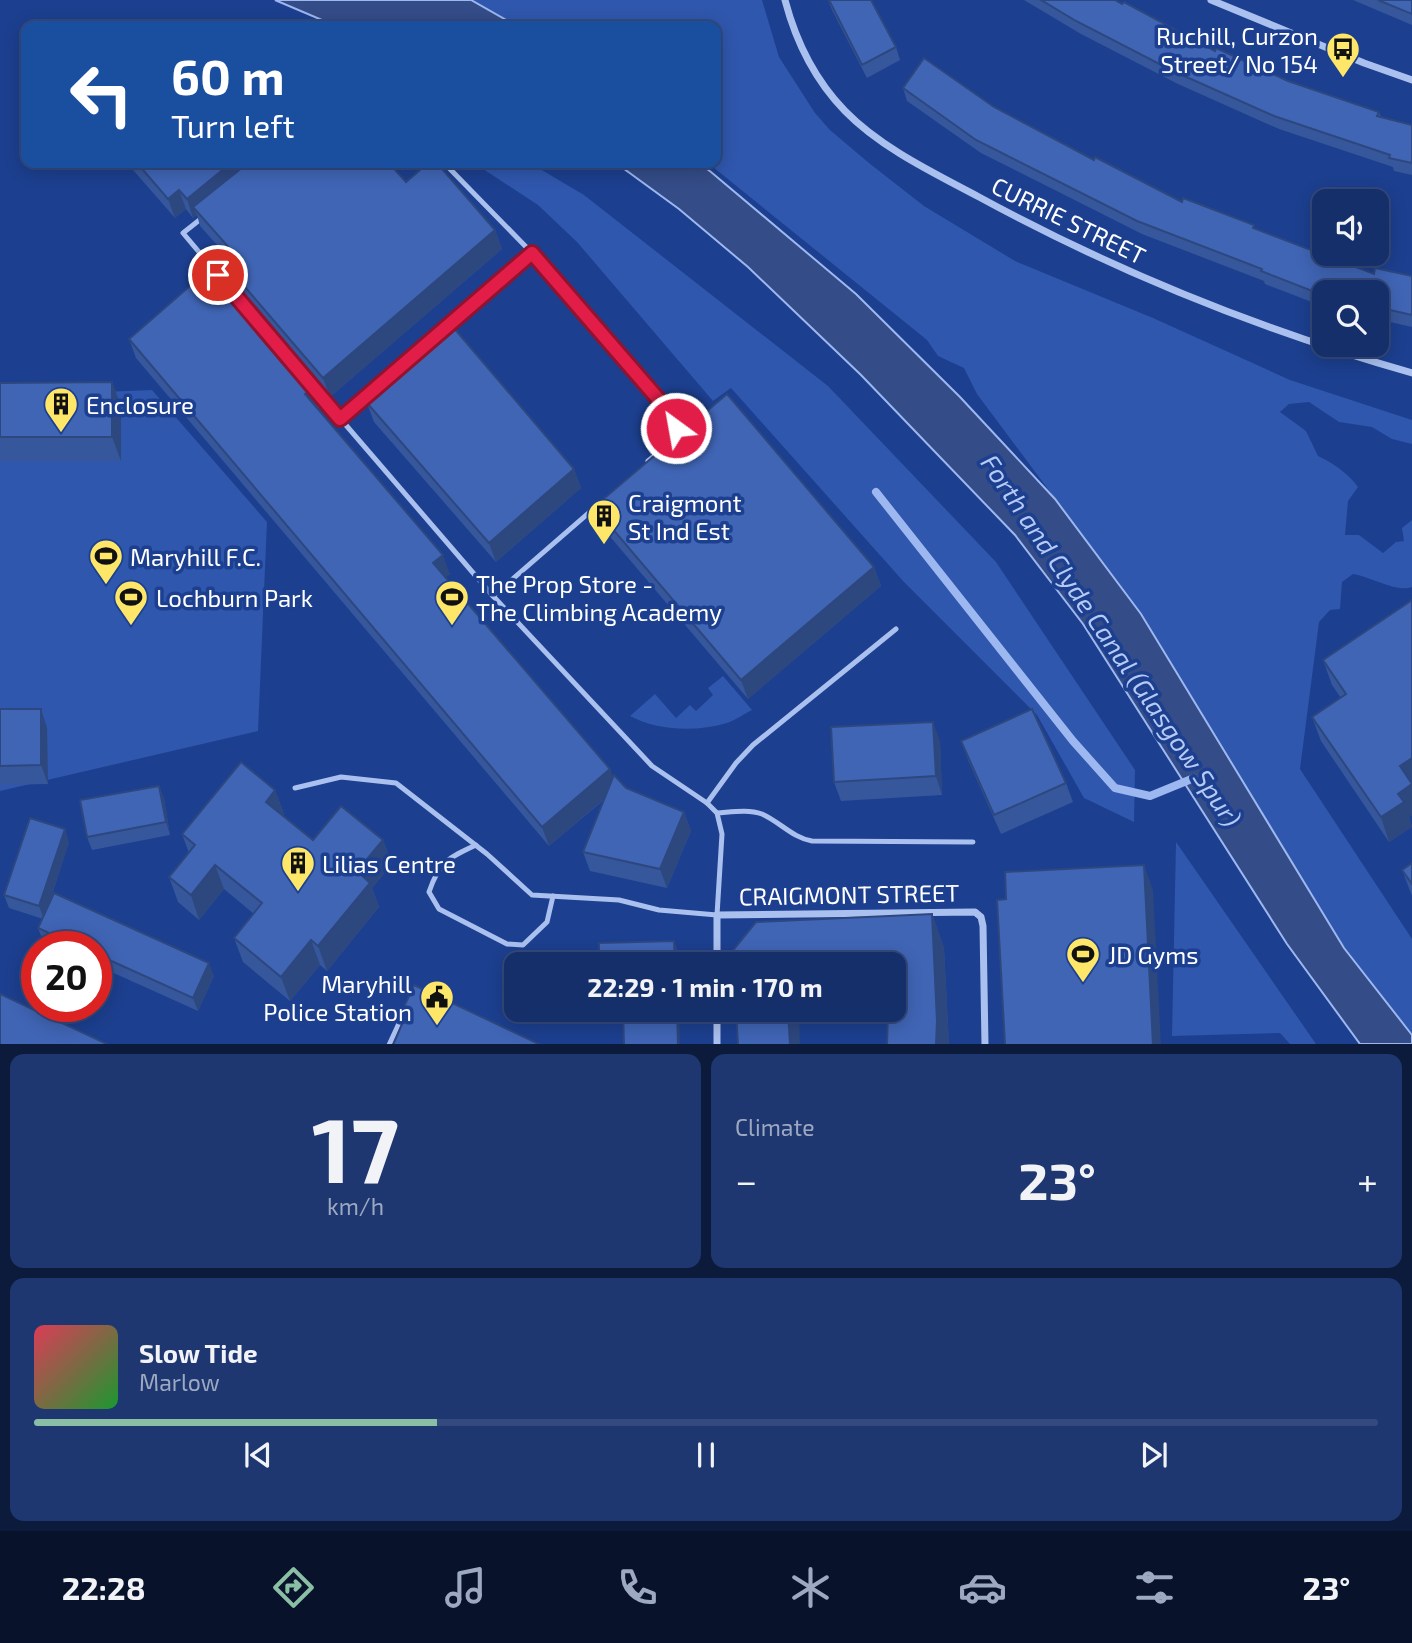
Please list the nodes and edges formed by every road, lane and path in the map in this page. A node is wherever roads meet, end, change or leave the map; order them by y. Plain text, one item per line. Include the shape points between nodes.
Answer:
1 (785, 0) edge
2 (1211, 0) edge
3 (1412, 80) edge
4 (450, 168) edge
5 (212, 210) edge
6 (532, 253) junction
7 (218, 275) edge
8 (1412, 373) edge
9 (305, 377) edge
10 (340, 419) junction
11 (644, 464) edge
12 (603, 500) edge
13 (493, 596) junction
14 (896, 629) dead end
15 (295, 788) dead end
16 (707, 803) junction
17 (717, 813) junction
18 (974, 842) dead end
19 (476, 845) junction
20 (554, 896) junction
21 (717, 915) junction
22 (717, 952) edge
23 (402, 1016) edge
24 (717, 1022) edge
25 (389, 1044) edge
26 (717, 1044) edge
27 (985, 1044) edge

1 - 8 street, CURRIE STREET via 795,32 821,82 847,113 890,146 997,207 1171,291 1261,326
2 - 3 street
4 - 6 lane
5 - 7 lane via 183,233
6 - 10 lane
6 - 11 lane via 675,421 673,437
9 - 10 lane
10 - 13 lane
12 - 13 lane
13 - 16 lane via 652,766
14 - 16 lane via 754,745
15 - 19 lane via 341,777 396,783
16 - 17 lane
17 - 18 lane via 751,811 812,841
17 - 21 lane via 722,834
19 - 20 lane via 532,895
19 - 20 lane via 446,859 436,872 429,892 439,909 507,944 523,945 547,922
20 - 21 lane via 619,900 659,910
21 - 22 street
21 - 27 street, CRAIGMONT STREET via 971,911 980,915
23 - 25 lane
24 - 26 street

